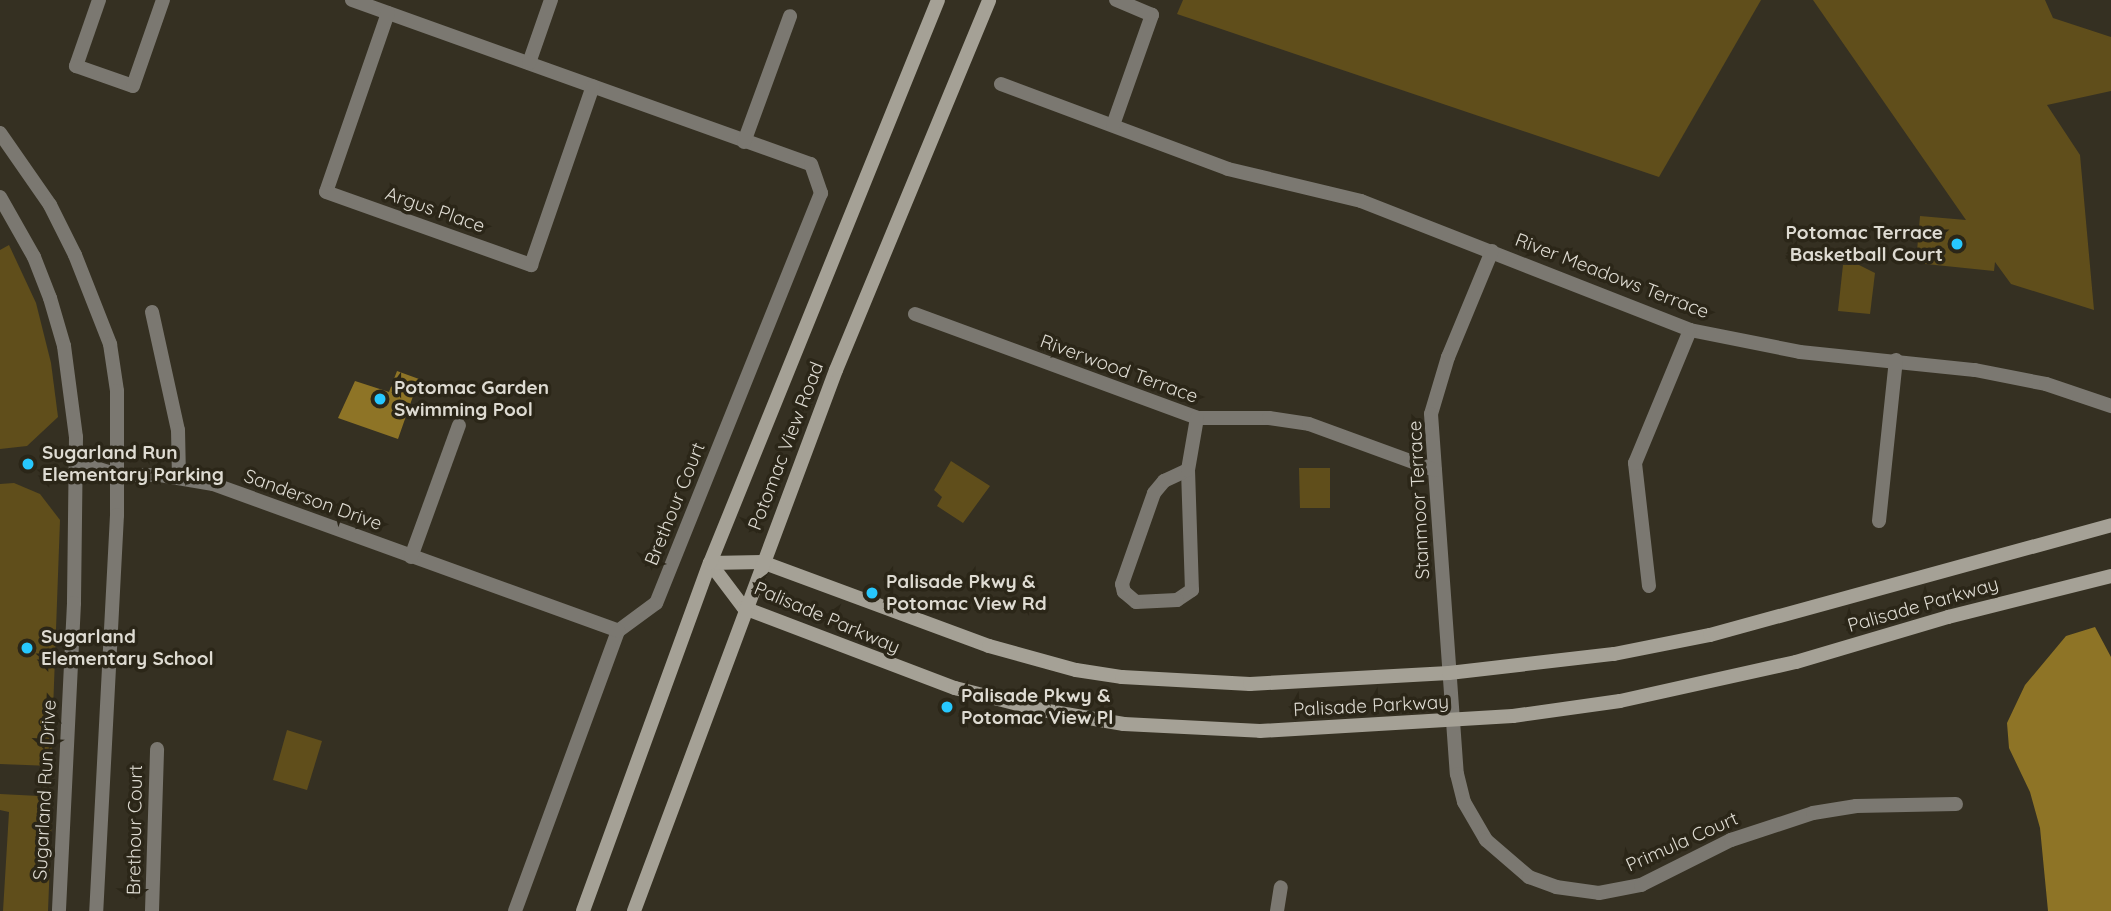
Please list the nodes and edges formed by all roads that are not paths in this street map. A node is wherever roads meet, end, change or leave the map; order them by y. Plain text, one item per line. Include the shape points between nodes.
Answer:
1 (99, 0) edge
2 (163, 0) edge
3 (352, 0) edge
4 (551, 0) edge
5 (937, 0) edge
6 (989, 0) edge
7 (1116, 0) edge
8 (388, 13) junction
9 (790, 16) dead end
10 (529, 63) junction
11 (1002, 84) dead end
12 (593, 86) junction
13 (1113, 125) junction
14 (0, 133) edge
15 (744, 142) junction
16 (0, 197) edge
17 (1492, 251) junction
18 (152, 312) dead end
19 (915, 314) dead end
20 (1690, 330) junction
21 (1896, 360) junction
22 (2111, 406) edge
23 (1197, 418) junction
24 (459, 425) dead end
25 (76, 462) junction
26 (1188, 470) junction
27 (1435, 470) junction
28 (117, 475) junction
29 (179, 477) junction
30 (1879, 521) dead end
31 (2111, 525) edge
32 (411, 557) junction
33 (762, 562) junction
34 (710, 563) junction
35 (2111, 576) edge
36 (1650, 586) dead end
37 (744, 608) junction
38 (618, 631) junction
39 (1449, 673) junction
40 (1451, 720) junction
41 (157, 749) dead end
42 (1956, 804) dead end
43 (1281, 887) dead end
44 (59, 911) edge
45 (96, 911) edge
46 (152, 911) edge
47 (515, 911) edge
48 (583, 911) edge
49 (634, 911) edge
50 (1278, 911) edge

1 - 2 street via 76,66 133,86
3 - 8 street, Brethour Court
4 - 10 street
5 - 34 main road, Potomac View Road
6 - 33 main road, Potomac View Road
7 - 13 street via 1152,15
8 - 10 street, Brethour Court
8 - 12 street, Argus Place via 326,192 531,265
9 - 15 street
10 - 12 street, Brethour Court
11 - 13 street, River Meadows Terrace
12 - 15 street, Brethour Court
13 - 17 street, River Meadows Terrace via 1228,169 1361,201
14 - 28 street via 50,205 110,344 117,391
15 - 38 street, Brethour Court via 811,164 821,193 656,603
16 - 25 street, Sugarland Run Drive via 34,257 54,310 71,391
17 - 20 street, River Meadows Terrace
17 - 27 street, Stanmoor Terrace via 1448,357 1431,414
18 - 29 street via 178,430
19 - 23 street, Riverwood Terrace
20 - 21 street, River Meadows Terrace via 1800,352
20 - 36 street via 1635,463
21 - 22 street, River Meadows Terrace via 2046,384
21 - 30 street
23 - 26 street
23 - 27 street, Riverwood Terrace via 1269,418 1309,424
24 - 32 street
25 - 28 street
25 - 44 street, Sugarland Run Drive
26 - 26 street via 1164,481 1154,493 1122,584 1136,602 1177,600 1192,590
27 - 39 street, Stanmoor Terrace
28 - 29 street, Sanderson Drive
28 - 45 street
29 - 32 street, Sanderson Drive via 213,484
31 - 39 main road, Palisade Parkway via 1710,635 1614,654
32 - 38 street, Sanderson Drive
33 - 34 main road, Palisade Parkway
33 - 37 main road, Potomac View Road
33 - 39 main road, Palisade Parkway via 989,646 1113,676 1250,684
34 - 37 main road, Palisade Parkway
34 - 48 main road, Potomac View Road
35 - 40 main road, Palisade Parkway via 1718,681 1552,711
37 - 40 main road, Palisade Parkway via 955,688 1124,724 1260,731
37 - 49 main road, Potomac View Road
38 - 47 street
39 - 40 street, Primula Court
40 - 42 street, Primula Court via 1464,802 1486,840 1529,877 1570,891 1599,893 1641,885 1731,839 1813,813 1856,806
41 - 46 street, Brethour Court
43 - 50 street

